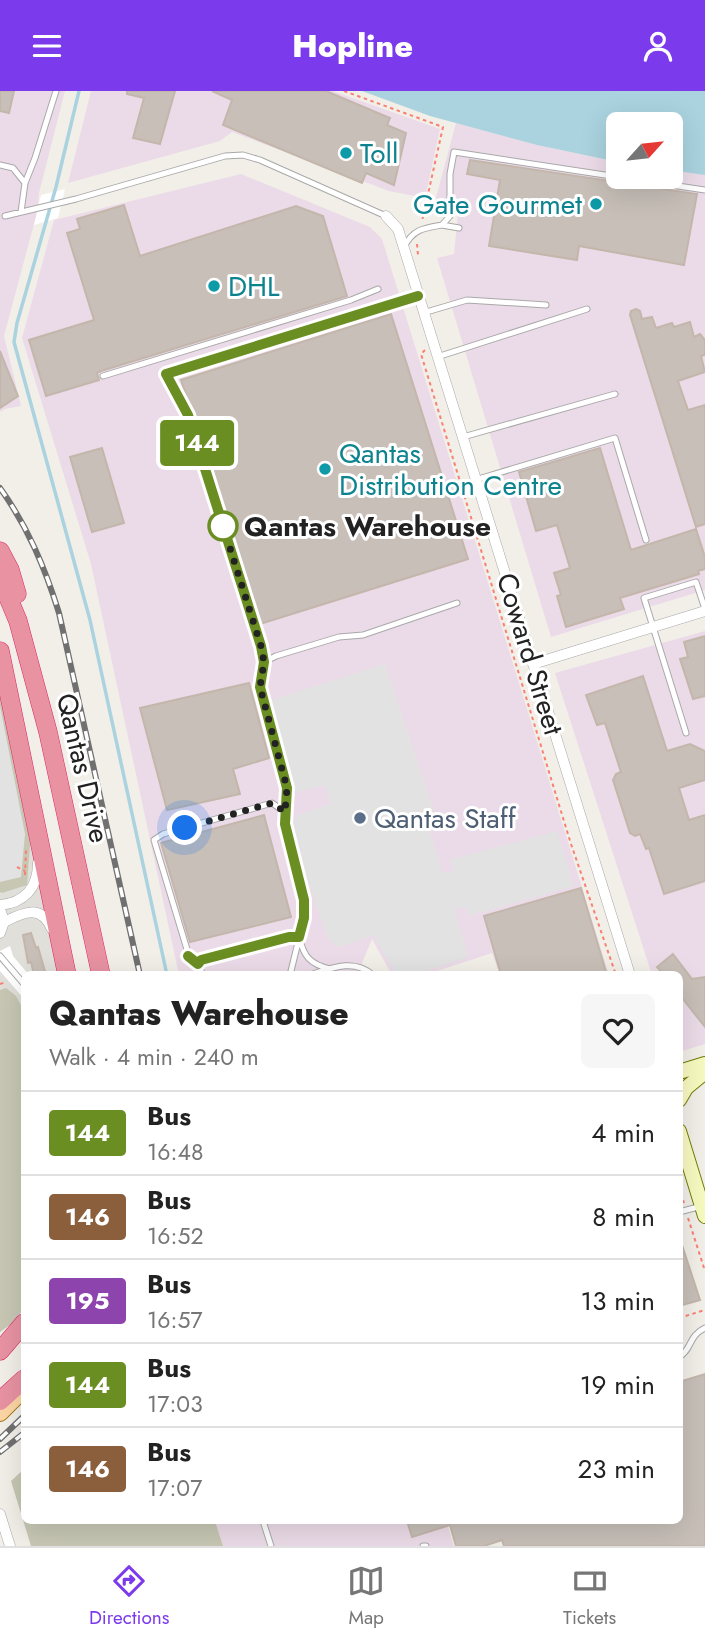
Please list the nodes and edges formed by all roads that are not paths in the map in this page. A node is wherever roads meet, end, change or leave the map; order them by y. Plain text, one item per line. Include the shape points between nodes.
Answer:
1 (56, 91) edge
2 (0, 165) edge
3 (606, 175) edge
4 (25, 183) junction
5 (683, 187) edge
6 (705, 190) edge
7 (21, 212) junction
8 (5, 216) dead end
9 (386, 216) joint
10 (442, 225) junction
11 (459, 228) dead end
12 (403, 249) junction
13 (378, 289) dead end
14 (418, 296) junction
15 (547, 305) dead end
16 (587, 309) dead end
17 (423, 313) junction
18 (437, 357) junction
19 (103, 376) dead end
20 (615, 394) dead end
21 (462, 438) junction
22 (475, 480) junction
23 (646, 540) dead end
24 (0, 551) edge
25 (0, 577) edge
26 (457, 603) dead end
27 (705, 610) edge
28 (653, 626) junction
29 (0, 651) edge
30 (264, 662) junction
31 (533, 664) junction
32 (34, 680) junction
33 (686, 733) dead end
34 (285, 812) junction
35 (37, 831) junction
36 (0, 907) edge
37 (4, 922) junction
38 (0, 933) edge
39 (299, 937) junction
40 (63, 955) junction
41 (0, 956) edge
42 (198, 964) junction
43 (330, 969) junction
44 (67, 971) edge
45 (100, 971) edge
46 (201, 971) edge
47 (291, 971) edge
48 (323, 971) edge
49 (366, 971) edge
50 (629, 971) edge
51 (21, 980) edge
52 (705, 1064) edge
53 (683, 1071) edge
54 (705, 1072) edge
55 (683, 1093) edge
56 (683, 1144) edge
57 (703, 1211) edge
58 (683, 1212) edge
59 (21, 1326) edge
60 (705, 1328) edge
61 (0, 1351) edge
62 (683, 1354) edge
63 (21, 1382) edge
64 (21, 1392) edge
65 (0, 1401) edge
66 (0, 1413) edge
67 (0, 1514) edge
68 (264, 1524) edge
69 (10, 1546) edge
70 (271, 1546) edge

1 - 4 lane
2 - 4 lane via 13,168
3 - 10 lane via 454,152 450,216
4 - 7 lane
5 - 6 lane
7 - 8 lane
7 - 9 lane via 225,156 243,155
9 - 12 street, Coward Street via 398,229
10 - 11 lane
10 - 12 lane via 419,228
12 - 14 street, Coward Street
13 - 19 lane
14 - 17 street, Coward Street
14 - 30 lane via 166,374 188,415
15 - 17 lane via 467,300
16 - 18 lane
17 - 18 street, Coward Street
18 - 21 street, Coward Street
20 - 21 lane
21 - 22 street, Coward Street
22 - 23 lane via 615,438
22 - 31 street, Coward Street
24 - 32 highway via 21,607
25 - 32 highway, Qantas Drive
26 - 30 lane
27 - 28 street
27 - 28 lane via 696,582 645,598
28 - 31 street
28 - 33 lane
29 - 35 highway, Qantas Drive
30 - 34 lane via 260,687 287,788
31 - 50 street, Coward Street
32 - 45 highway, Qantas Drive
34 - 39 lane via 304,900
34 - 42 lane via 272,803 153,840 188,956
35 - 36 street via 34,888
35 - 40 highway, Qantas Drive
36 - 37 street
37 - 38 street
37 - 40 street via 36,912 47,919
39 - 42 lane
39 - 43 lane via 307,958
39 - 47 lane
40 - 44 highway, Qantas Drive
41 - 51 lane
42 - 46 lane
43 - 48 lane
43 - 49 lane via 357,966
52 - 53 main road
54 - 55 main road
56 - 57 main road
57 - 58 lane
59 - 61 highway
60 - 62 lane via 692,1337
63 - 65 highway
64 - 66 main road
67 - 69 street
68 - 70 lane

